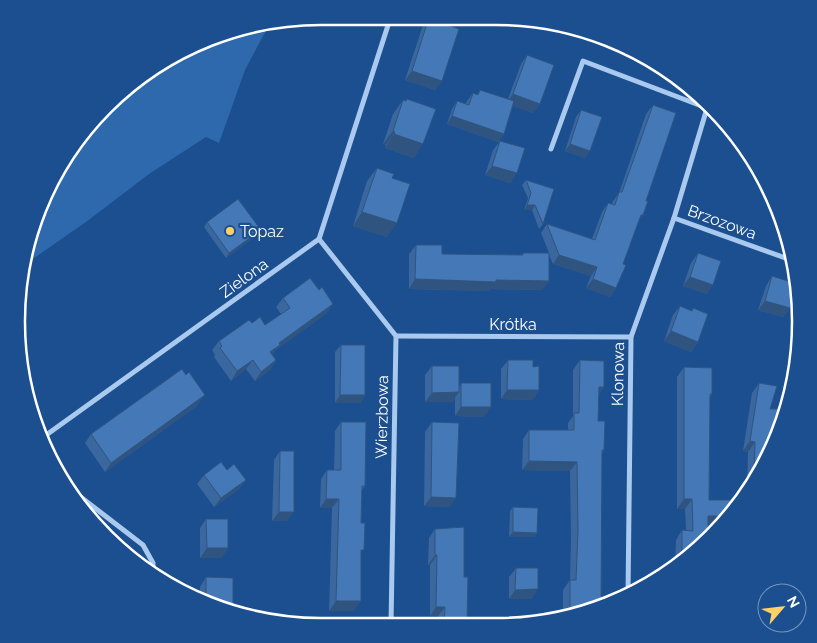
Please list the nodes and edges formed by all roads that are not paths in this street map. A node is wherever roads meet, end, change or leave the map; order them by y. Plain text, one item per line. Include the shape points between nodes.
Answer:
1 (389, 25) edge
2 (693, 101) edge
3 (705, 112) edge
4 (551, 149) dead end
5 (674, 218) junction
6 (319, 239) junction
7 (785, 258) edge
8 (396, 336) junction
9 (631, 337) junction
10 (48, 434) edge
11 (85, 500) edge
12 (153, 565) edge
13 (628, 586) edge
14 (391, 618) edge

1 - 6 street
2 - 4 street via 583,61
3 - 5 street, Klonowa
5 - 7 street, Brzozowa
5 - 9 street, Klonowa
6 - 8 street
6 - 10 street, Zielona
8 - 9 street, Krótka
8 - 14 street, Wierzbowa
9 - 13 street, Klonowa
11 - 12 street via 143,545

